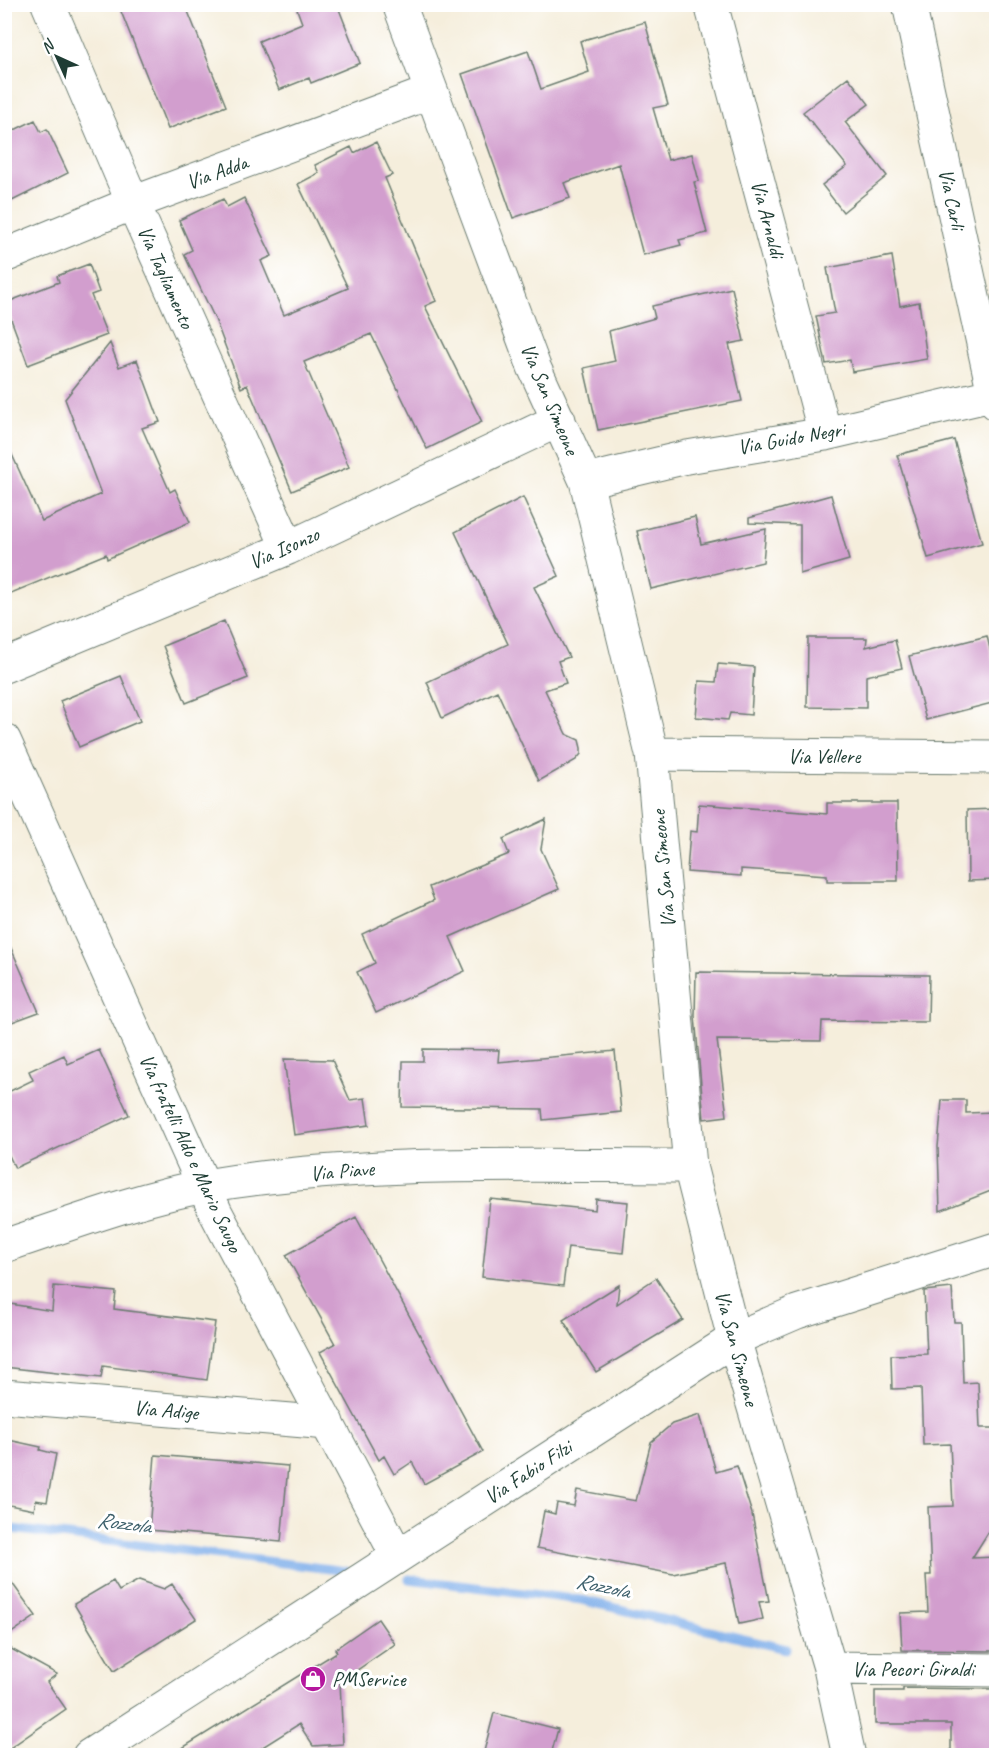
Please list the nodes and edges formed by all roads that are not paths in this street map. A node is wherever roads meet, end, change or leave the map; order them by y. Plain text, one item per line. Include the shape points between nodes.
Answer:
1 (48, 4) edge
2 (399, 4) edge
3 (711, 4) edge
4 (909, 4) edge
5 (431, 92) junction
6 (133, 203) junction
7 (4, 256) edge
8 (996, 397) edge
9 (559, 420) junction
10 (825, 434) junction
11 (586, 481) junction
12 (288, 548) junction
13 (4, 666) edge
14 (4, 740) edge
15 (652, 754) junction
16 (996, 757) edge
17 (690, 1166) junction
18 (204, 1186) junction
19 (4, 1246) edge
20 (996, 1249) edge
21 (734, 1339) junction
22 (4, 1396) edge
23 (327, 1423) junction
24 (397, 1556) junction
25 (830, 1668) junction
26 (996, 1670) edge
27 (89, 1755) edge
28 (849, 1755) edge

1 - 6 street, Via Tagliamento
2 - 5 street, Via San Simeone
3 - 10 street, Via Arnaldi
4 - 8 street, Via Carli
5 - 6 street, Via Adda
5 - 9 street, Via San Simeone via 534,367
6 - 7 street, Via Adda
6 - 12 street, Via Tagliamento
8 - 10 street, Via Guido Negri
9 - 11 street, Via San Simeone
9 - 12 street, Via Isonzo
10 - 11 street, Via Guido Negri via 687,457
11 - 15 street, Via San Simeone
12 - 13 street, Via Isonzo
14 - 18 street, Via fratelli Aldo e Mario Saugo
15 - 16 street, Via Vellere
15 - 17 street, Via San Simeone
17 - 18 street, Via Piave via 367,1167
17 - 21 street, Via San Simeone
18 - 19 street, Via Piave
18 - 23 street, Via fratelli Aldo e Mario Saugo
20 - 21 street, Via Fabio Filzi via 797,1312
21 - 24 street, Via Fabio Filzi
21 - 25 street, Via San Simeone
22 - 23 street, Via Adige
23 - 24 street, Via fratelli Aldo e Mario Saugo
24 - 27 street, Via Fabio Filzi
25 - 26 street, Via Pecori Giraldi
25 - 28 street, Via San Simeone

